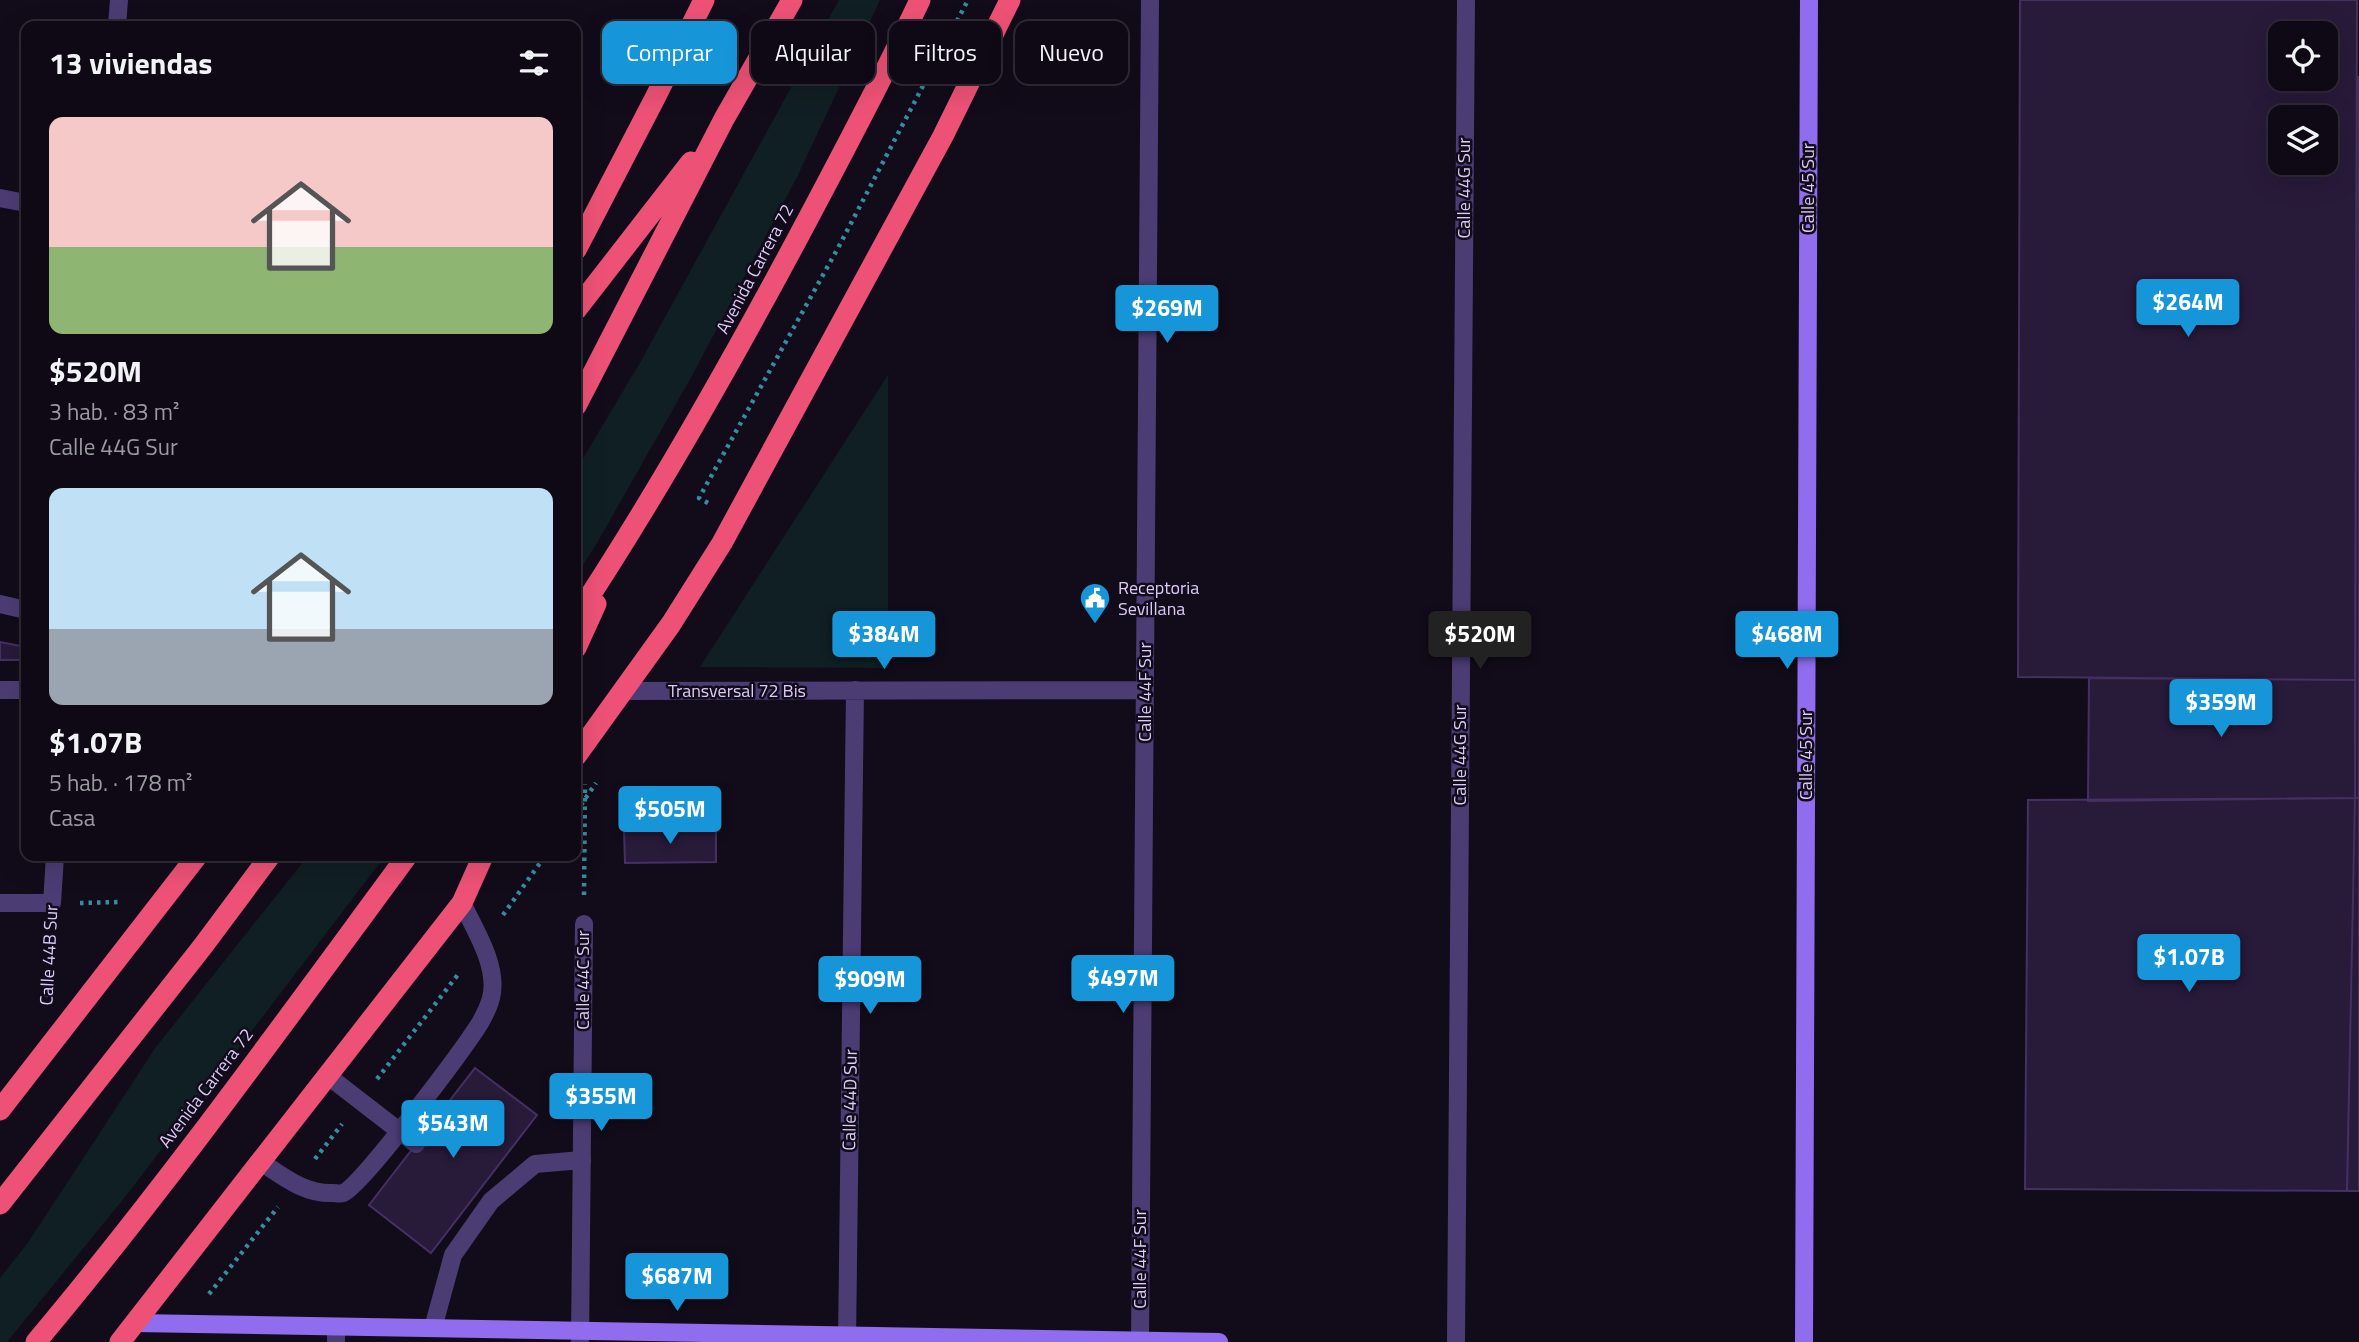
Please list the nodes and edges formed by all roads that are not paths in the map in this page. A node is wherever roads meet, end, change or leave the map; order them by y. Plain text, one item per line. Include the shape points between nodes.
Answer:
1 (119, 0) edge
2 (704, 0) edge
3 (792, 0) edge
4 (920, 0) edge
5 (1010, 0) edge
6 (1150, 0) edge
7 (1466, 0) edge
8 (1808, 0) edge
9 (117, 21) edge
10 (724, 119) junction
11 (0, 198) edge
12 (21, 202) edge
13 (581, 240) edge
14 (581, 304) edge
15 (581, 395) edge
16 (618, 554) junction
17 (0, 604) edge
18 (21, 609) edge
19 (581, 610) edge
20 (581, 637) edge
21 (0, 690) edge
22 (21, 690) edge
23 (855, 690) junction
24 (1145, 690) junction
25 (623, 691) junction
26 (581, 749) edge
27 (55, 861) edge
28 (193, 861) edge
29 (267, 861) edge
30 (403, 861) edge
31 (481, 861) edge
32 (495, 861) edge
33 (0, 903) edge
34 (462, 903) junction
35 (584, 923) road end
36 (328, 1076) junction
37 (0, 1110) edge
38 (400, 1131) junction
39 (416, 1144) dead end
40 (582, 1160) junction
41 (261, 1162) junction
42 (0, 1204) edge
43 (135, 1323) junction
44 (433, 1328) junction
45 (336, 1334) edge
46 (580, 1336) edge
47 (847, 1339) edge
48 (1140, 1341) edge
49 (36, 1342) edge
50 (120, 1342) edge
51 (1219, 1342) edge
52 (1456, 1342) edge
53 (1804, 1342) edge

1 - 9 street
2 - 13 highway
3 - 10 highway
4 - 16 highway, Avenida Carrera 72 via 757,315
5 - 25 highway via 936,148 722,543
6 - 24 street, Calle 44F Sur
7 - 52 street, Calle 44G Sur
8 - 53 street, Calle 45 Sur
10 - 14 highway
10 - 15 highway
11 - 12 street
16 - 19 highway, Avenida Carrera 72
16 - 20 highway, Avenida Carrera 72
17 - 18 street
21 - 22 street
23 - 24 street, Transversal 72 Bis
23 - 25 street, Transversal 72 Bis
23 - 47 street, Calle 44D Sur
24 - 48 street, Calle 44F Sur
25 - 26 highway
27 - 33 street, Calle 44B Sur via 52,903
28 - 37 highway
29 - 42 highway
30 - 49 highway, Avenida Carrera 72 via 209,1124
31 - 34 highway
32 - 34 highway
34 - 36 highway
34 - 38 street via 491,972 492,997 481,1021
35 - 40 street, Calle 44C Sur
36 - 38 street
36 - 41 highway
38 - 39 street
38 - 41 street via 344,1193 320,1194 300,1188
40 - 44 street via 535,1164 485,1196 453,1255
40 - 46 street, Calle 44C Sur
41 - 43 highway
43 - 45 street
43 - 50 highway
44 - 45 street
44 - 46 street
46 - 47 street
47 - 48 street
48 - 51 street

